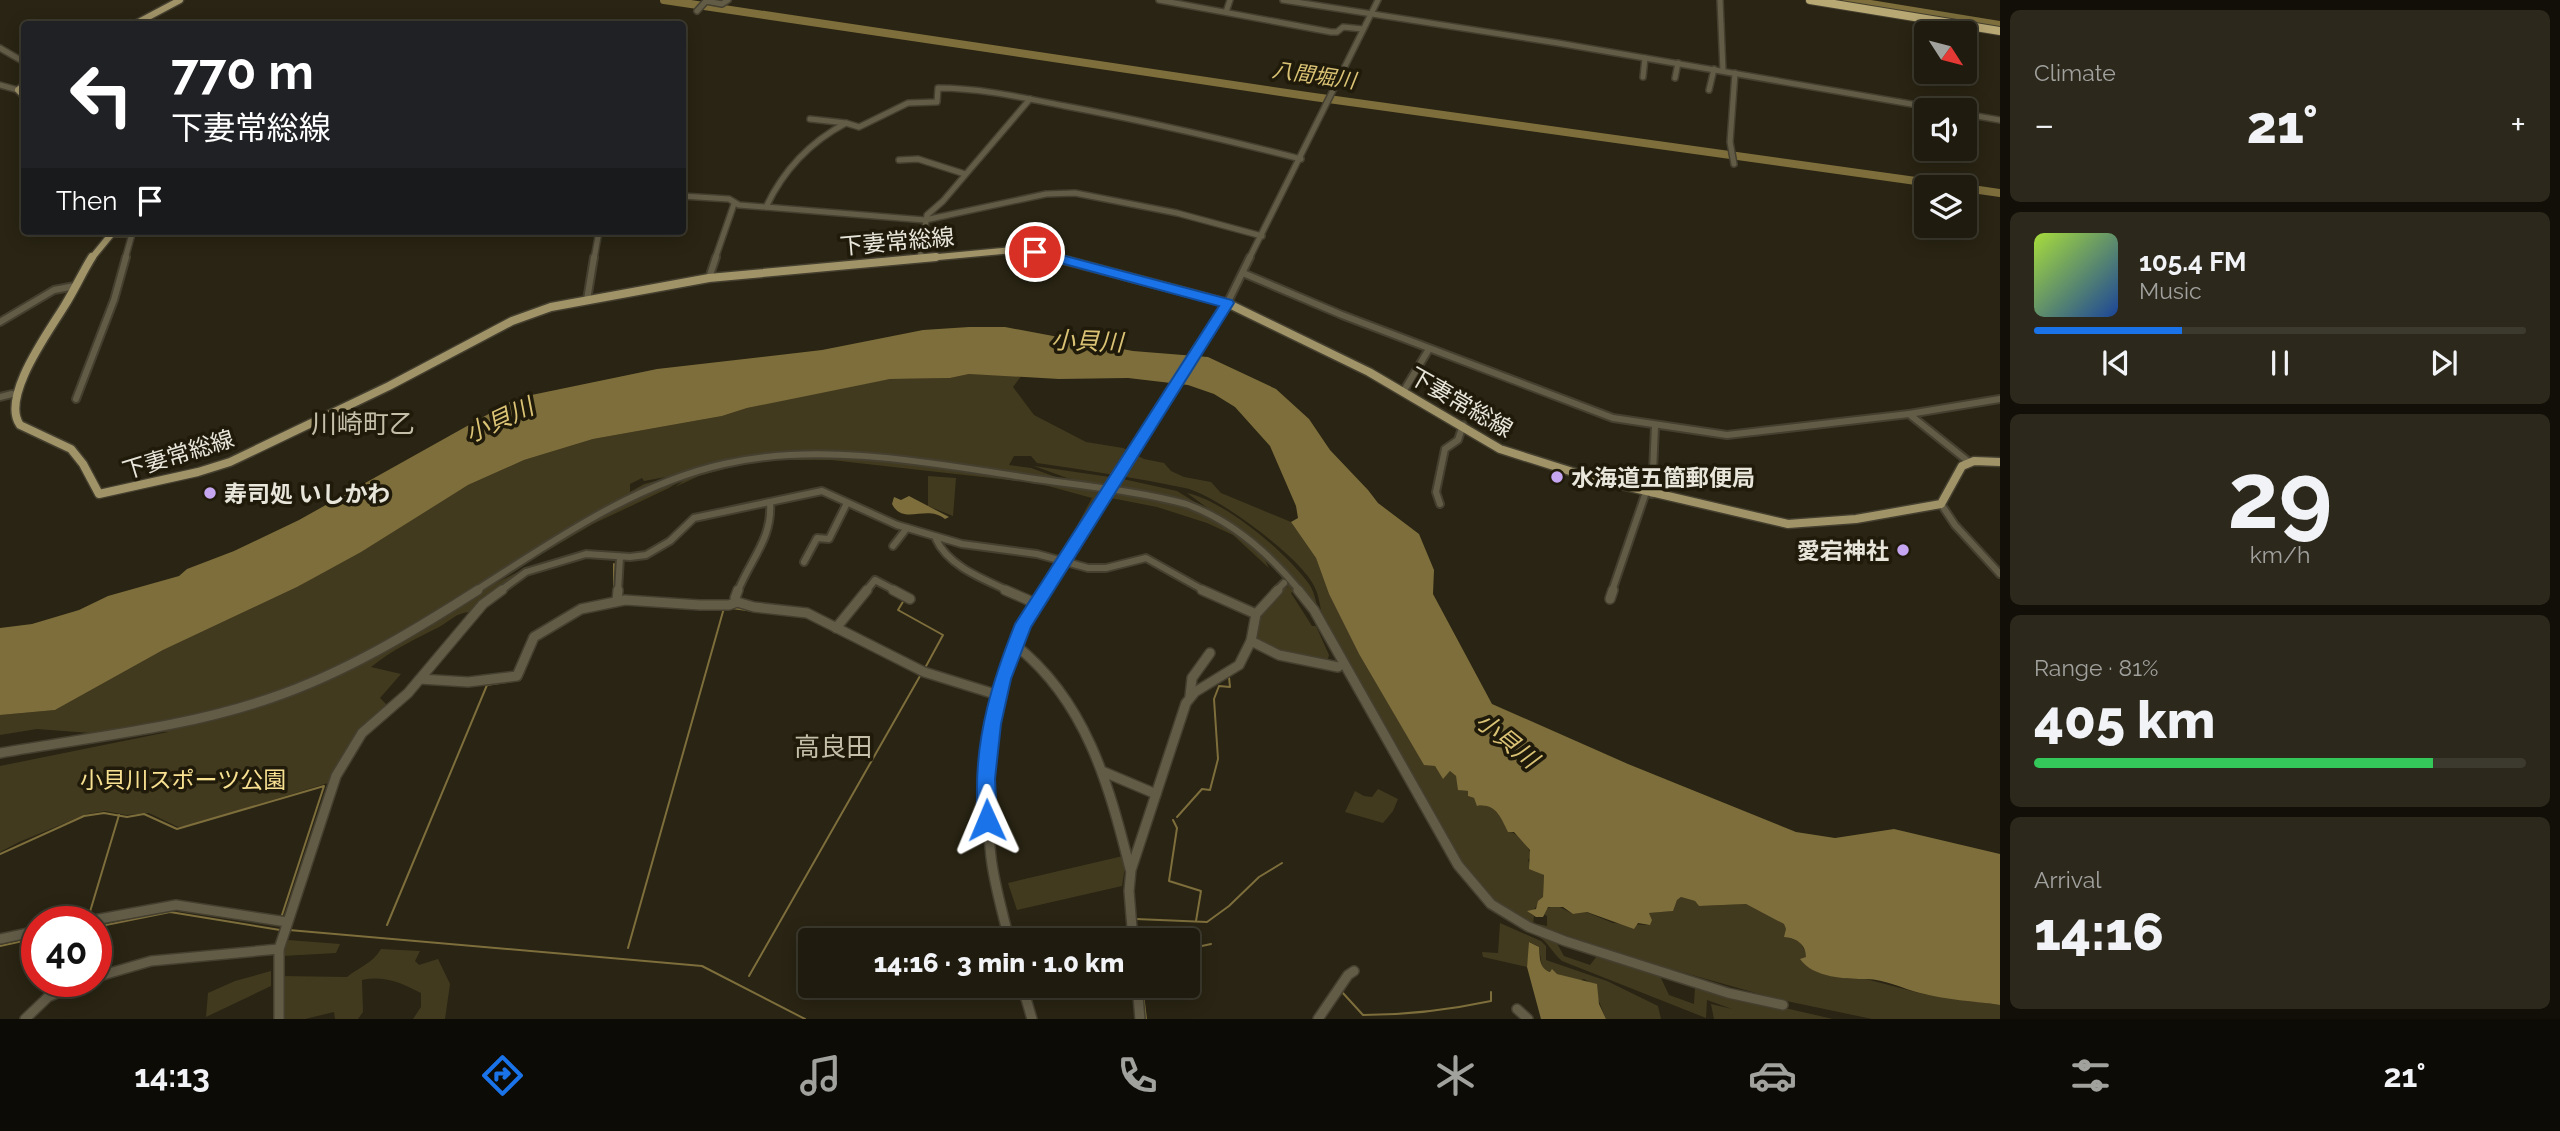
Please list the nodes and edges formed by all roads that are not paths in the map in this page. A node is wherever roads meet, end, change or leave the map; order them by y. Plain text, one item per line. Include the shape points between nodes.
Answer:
1 (180, 0) edge
2 (728, 0) edge
3 (1160, 0) edge
4 (1230, 0) edge
5 (1283, 0) edge
6 (1378, 0) edge
7 (1720, 0) edge
8 (1810, 0) edge
9 (1827, 0) edge
10 (697, 11) dead end
11 (1226, 12) junction
12 (1371, 13) junction
13 (141, 21) edge
14 (1363, 29) junction
15 (2000, 29) edge
16 (0, 48) edge
17 (1645, 58) junction
18 (21, 60) edge
19 (1678, 63) junction
20 (1714, 69) junction
21 (1723, 71) junction
22 (1735, 73) junction
23 (1643, 77) dead end
24 (1675, 78) dead end
25 (0, 85) edge
26 (21, 88) edge
27 (18, 90) junction
28 (1709, 90) dead end
29 (21, 93) edge
30 (1030, 99) junction
31 (1914, 104) edge
32 (1977, 116) edge
33 (810, 119) dead end
34 (2000, 120) edge
35 (846, 123) junction
36 (1300, 159) junction
37 (899, 160) dead end
38 (1734, 163) dead end
39 (965, 174) junction
40 (686, 196) edge
41 (734, 204) junction
42 (766, 207) junction
43 (925, 220) junction
44 (109, 235) edge
45 (132, 235) edge
46 (598, 235) edge
47 (1262, 236) junction
48 (920, 258) junction
49 (1243, 273) junction
50 (709, 278) junction
51 (75, 286) junction
52 (587, 300) junction
53 (1227, 303) junction
54 (0, 322) edge
55 (1429, 349) junction
56 (1403, 392) junction
57 (12, 394) junction
58 (0, 397) edge
59 (76, 399) dead end
60 (2000, 399) edge
61 (1909, 414) junction
62 (1463, 425) junction
63 (1655, 426) junction
64 (2000, 461) edge
65 (1969, 462) junction
66 (1109, 488) junction
67 (1649, 493) junction
68 (770, 502) junction
69 (848, 503) junction
70 (1440, 504) dead end
71 (1941, 504) junction
72 (907, 528) junction
73 (936, 538) junction
74 (893, 546) dead end
75 (620, 557) junction
76 (1062, 560) junction
77 (804, 562) dead end
78 (2000, 574) edge
79 (1284, 583) dead end
80 (910, 599) dead end
81 (1610, 599) dead end
82 (617, 601) junction
83 (737, 602) junction
84 (1035, 603) junction
85 (1256, 614) junction
86 (836, 628) junction
87 (1251, 641) junction
88 (1014, 643) junction
89 (1210, 653) dead end
90 (1338, 667) dead end
91 (420, 680) junction
92 (998, 695) junction
93 (1190, 696) junction
94 (0, 753) edge
95 (1104, 772) junction
96 (1156, 794) junction
97 (1130, 870) junction
98 (112, 917) edge
99 (286, 927) junction
100 (1006, 928) edge
101 (1132, 928) edge
102 (21, 934) edge
103 (0, 939) edge
104 (279, 949) junction
105 (1354, 971) dead end
106 (112, 972) edge
107 (48, 997) edge
108 (1026, 998) edge
109 (1138, 998) edge
110 (1783, 1005) dead end
111 (1517, 1009) dead end
112 (25, 1019) edge
113 (279, 1019) edge
114 (1032, 1019) edge
115 (1140, 1019) edge
116 (1318, 1019) edge
117 (1528, 1019) edge

1 - 13 main road
2 - 10 street via 705,2
3 - 11 street
4 - 11 street
5 - 12 street
6 - 12 street
7 - 21 street
8 - 15 highway
9 - 15 highway
11 - 14 street via 1331,32 1343,27
12 - 14 street
12 - 17 street
14 - 36 street
16 - 18 street
17 - 19 street
17 - 23 street
19 - 20 street
19 - 24 street
20 - 21 street
20 - 28 street
21 - 22 street
22 - 31 street
22 - 38 street via 1731,96
25 - 27 street
26 - 27 main road
27 - 29 main road
30 - 35 street via 938,88 937,102 908,103 859,127
30 - 36 street via 1167,125
30 - 39 street
32 - 34 street
33 - 35 street
35 - 42 street via 823,135 801,156 776,186
36 - 47 street
37 - 39 street via 918,159
39 - 43 street
40 - 41 street via 729,199
41 - 42 street
41 - 50 street
42 - 43 street
43 - 47 street via 1046,194 1075,193
43 - 48 street
44 - 51 main road via 90,255
45 - 59 street via 114,300
46 - 52 street
47 - 49 street
48 - 50 main road, 下妻常総線
48 - 53 main road, 下妻常総線 via 1026,250
49 - 53 street
49 - 55 street
50 - 52 main road, 下妻常総線
51 - 54 street via 54,290
51 - 57 main road via 25,361
52 - 57 main road, 下妻常総線 via 512,321 230,462 107,494 99,494 71,449 13,418
53 - 56 main road, 下妻常総線
53 - 66 street
55 - 56 street
55 - 63 street via 1613,418
56 - 62 main road, 下妻常総線
57 - 58 street
60 - 61 street
61 - 63 street via 1727,435
61 - 65 street
62 - 67 main road, 下妻常総線 via 1511,453
62 - 70 street via 1458,440 1445,449 1436,492
63 - 67 street
64 - 65 main road
65 - 71 main road via 1958,468
66 - 76 street
66 - 94 street via 874,458 799,454 736,460 672,481 586,522 388,645 288,693 205,717
66 - 110 street via 1162,497 1211,514 1251,540 1281,568 1329,632 1458,865 1496,908 1577,944
67 - 71 main road, 下妻常総線 via 1788,524 1856,519
67 - 81 street via 1619,562
68 - 69 street via 821,491
68 - 75 street via 694,518 653,552
68 - 83 street via 772,517 765,544 741,581 734,598
69 - 72 street
69 - 77 street via 829,539 817,538
71 - 78 street
72 - 73 street
72 - 74 street
73 - 76 street
73 - 84 street via 951,560
75 - 82 street
75 - 91 street via 586,554 530,567 483,604
76 - 84 street
76 - 85 street via 1095,568 1146,558
79 - 85 street
80 - 86 street via 875,580
82 - 83 street
82 - 91 street via 581,609 534,637 517,676
83 - 86 street via 752,608 795,609
84 - 88 street
85 - 87 street
86 - 92 street via 924,672
87 - 90 street via 1279,654
87 - 93 street via 1237,668
88 - 92 street
88 - 95 street via 1062,694
89 - 93 street via 1194,674
91 - 99 street via 362,733 336,776
92 - 100 street via 987,752 986,806 991,859
93 - 96 street
95 - 96 street
95 - 97 street
96 - 97 street
97 - 101 street
98 - 99 street via 176,905
99 - 104 street
102 - 103 street
104 - 106 street via 151,961
104 - 113 street
105 - 116 street
107 - 112 street
108 - 114 street
109 - 115 street
111 - 117 street

